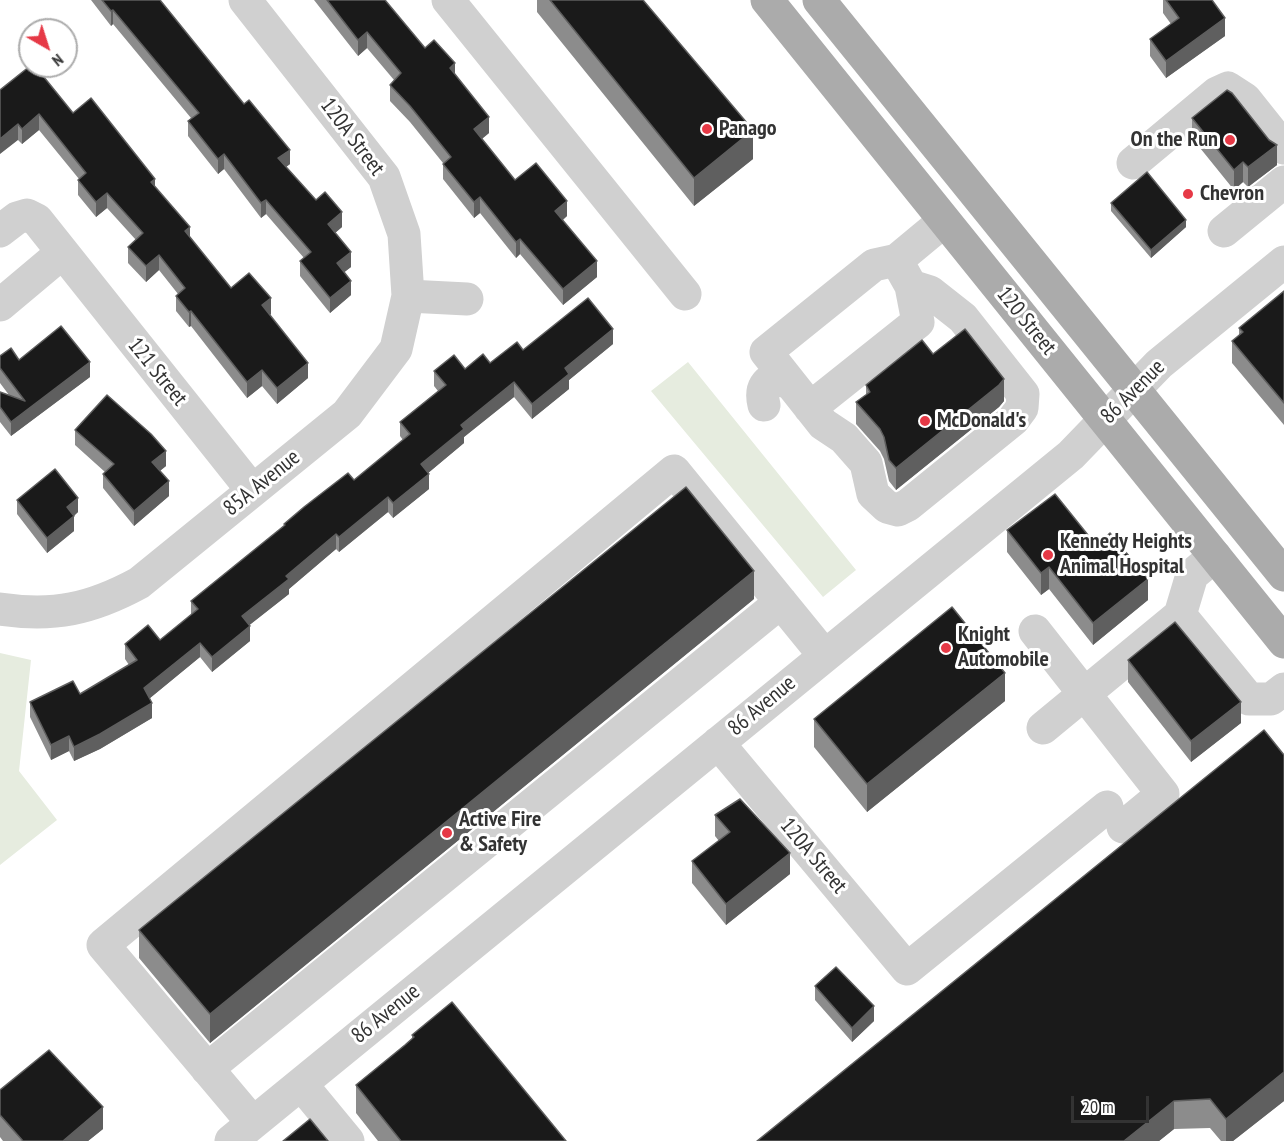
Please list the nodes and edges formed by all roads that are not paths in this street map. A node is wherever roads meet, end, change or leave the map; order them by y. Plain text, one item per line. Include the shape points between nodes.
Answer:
1 (245, 0) edge
2 (448, 0) edge
3 (767, 0) edge
4 (819, 0) edge
5 (1284, 148) edge
6 (1133, 163) dead end
7 (1284, 182) edge
8 (944, 221) junction
9 (0, 231) edge
10 (1224, 231) dead end
11 (62, 253) junction
12 (1284, 262) edge
13 (904, 273) junction
14 (685, 294) dead end
15 (408, 296) junction
16 (467, 299) dead end
17 (0, 305) edge
18 (789, 383) junction
19 (1135, 389) junction
20 (764, 405) dead end
21 (816, 416) junction
22 (1106, 420) junction
23 (252, 490) junction
24 (1215, 556) junction
25 (1284, 575) edge
26 (780, 602) junction
27 (0, 609) edge
28 (1180, 615) junction
29 (1035, 631) dead end
30 (1284, 642) edge
31 (824, 655) junction
32 (1284, 689) edge
33 (1084, 693) junction
34 (1042, 728) dead end
35 (718, 742) junction
36 (207, 1069) junction
37 (301, 1084) junction
38 (242, 1132) edge
39 (348, 1141) edge

1 - 15 street, 120A Street via 384,177 404,234
2 - 14 street
3 - 8 main road, 120 Street
4 - 19 main road, 120 Street
5 - 6 street via 1245,99 1228,88
7 - 10 street
8 - 13 street
8 - 22 main road, 120 Street
9 - 11 street, 121 Street via 27,214 37,220
11 - 17 street
11 - 23 street, 121 Street
12 - 19 street, 86 Avenue via 1178,348
13 - 18 street via 874,266 766,352
13 - 21 street via 918,322
13 - 21 street via 963,318 1023,394 1022,408 1013,420 898,510 887,507 851,472 832,448
15 - 16 street
15 - 23 street, 85A Avenue via 396,349 347,414
18 - 20 street via 774,378 768,381 761,395
18 - 21 street
19 - 22 street, 86 Avenue
19 - 25 main road, 120 Street
22 - 24 main road, 120 Street
22 - 31 street, 86 Avenue via 1071,455
23 - 27 street, 85A Avenue via 139,583 112,597 76,609 31,613
24 - 28 street via 1192,575
24 - 30 main road, 120 Street
26 - 31 street
26 - 36 street
26 - 36 street via 674,471 103,945
28 - 32 street via 1249,699 1271,699
28 - 33 street
29 - 33 street
31 - 35 street, 86 Avenue
33 - 34 street
33 - 35 street, 120A Street via 1163,794 1115,817 908,969
35 - 37 street, 86 Avenue
36 - 38 street
37 - 38 street, 86 Avenue
37 - 39 street

